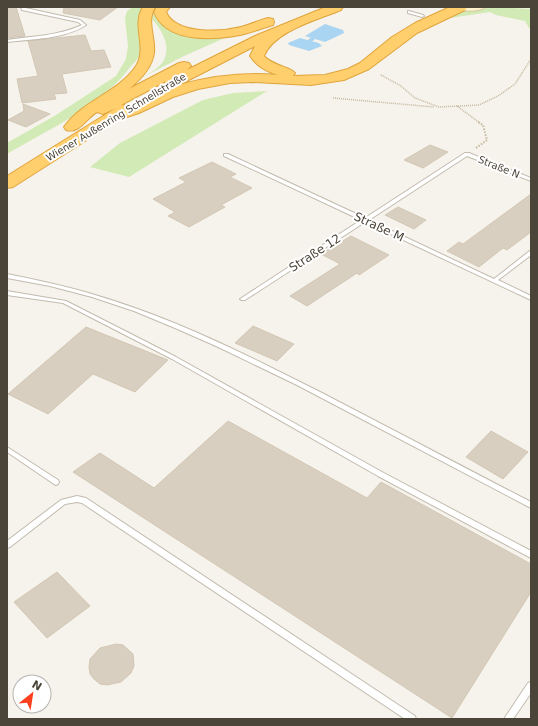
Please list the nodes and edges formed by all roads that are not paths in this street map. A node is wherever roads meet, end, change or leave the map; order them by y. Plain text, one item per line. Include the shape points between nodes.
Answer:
1 (23, 7) edge
2 (149, 7) edge
3 (164, 7) edge
4 (314, 7) edge
5 (337, 7) edge
6 (444, 7) edge
7 (461, 7) edge
8 (480, 7) edge
9 (282, 24) junction
10 (7, 41) edge
11 (112, 116) junction
12 (72, 127) junction
13 (467, 154) joint
14 (226, 155) dead end
15 (7, 167) edge
16 (531, 180) edge
17 (7, 183) edge
18 (366, 220) junction
19 (531, 252) edge
20 (7, 276) edge
21 (494, 281) junction
22 (7, 293) edge
23 (531, 298) edge
24 (243, 299) dead end
25 (7, 449) edge
26 (56, 482) dead end
27 (531, 505) edge
28 (7, 545) edge
29 (531, 554) edge
30 (531, 686) edge
31 (412, 719) edge
32 (508, 719) edge

1 - 10 lane via 32,12 78,21 84,25 61,33
2 - 12 highway via 143,21 149,46 146,60 137,74 82,115
3 - 9 highway via 160,12 166,24 188,32 236,32 266,23
4 - 9 highway, Wiener Außenring Schnellstraße
5 - 9 highway, Wiener Außenring Schnellstraße
6 - 9 highway via 416,14 353,65 321,75 288,74 262,63 257,56 260,48 274,37
7 - 8 main road
7 - 11 highway via 416,27 352,73 321,80 239,78 214,81 169,93 128,113
9 - 11 highway, Wiener Außenring Schnellstraße
9 - 12 highway, Wiener Außenring Schnellstraße via 178,68
11 - 17 highway, Wiener Außenring Schnellstraße
12 - 15 highway, Wiener Außenring Schnellstraße
13 - 16 lane, Straße N
13 - 18 lane, Straße 12
14 - 18 lane, Straße M
18 - 21 lane, Straße M
18 - 24 lane, Straße 12
19 - 21 lane
20 - 27 lane via 52,284 108,300 237,352
21 - 23 lane, Straße M
22 - 29 lane via 64,302 174,358 380,474
25 - 26 lane
28 - 31 lane via 63,502 84,500
30 - 32 lane

